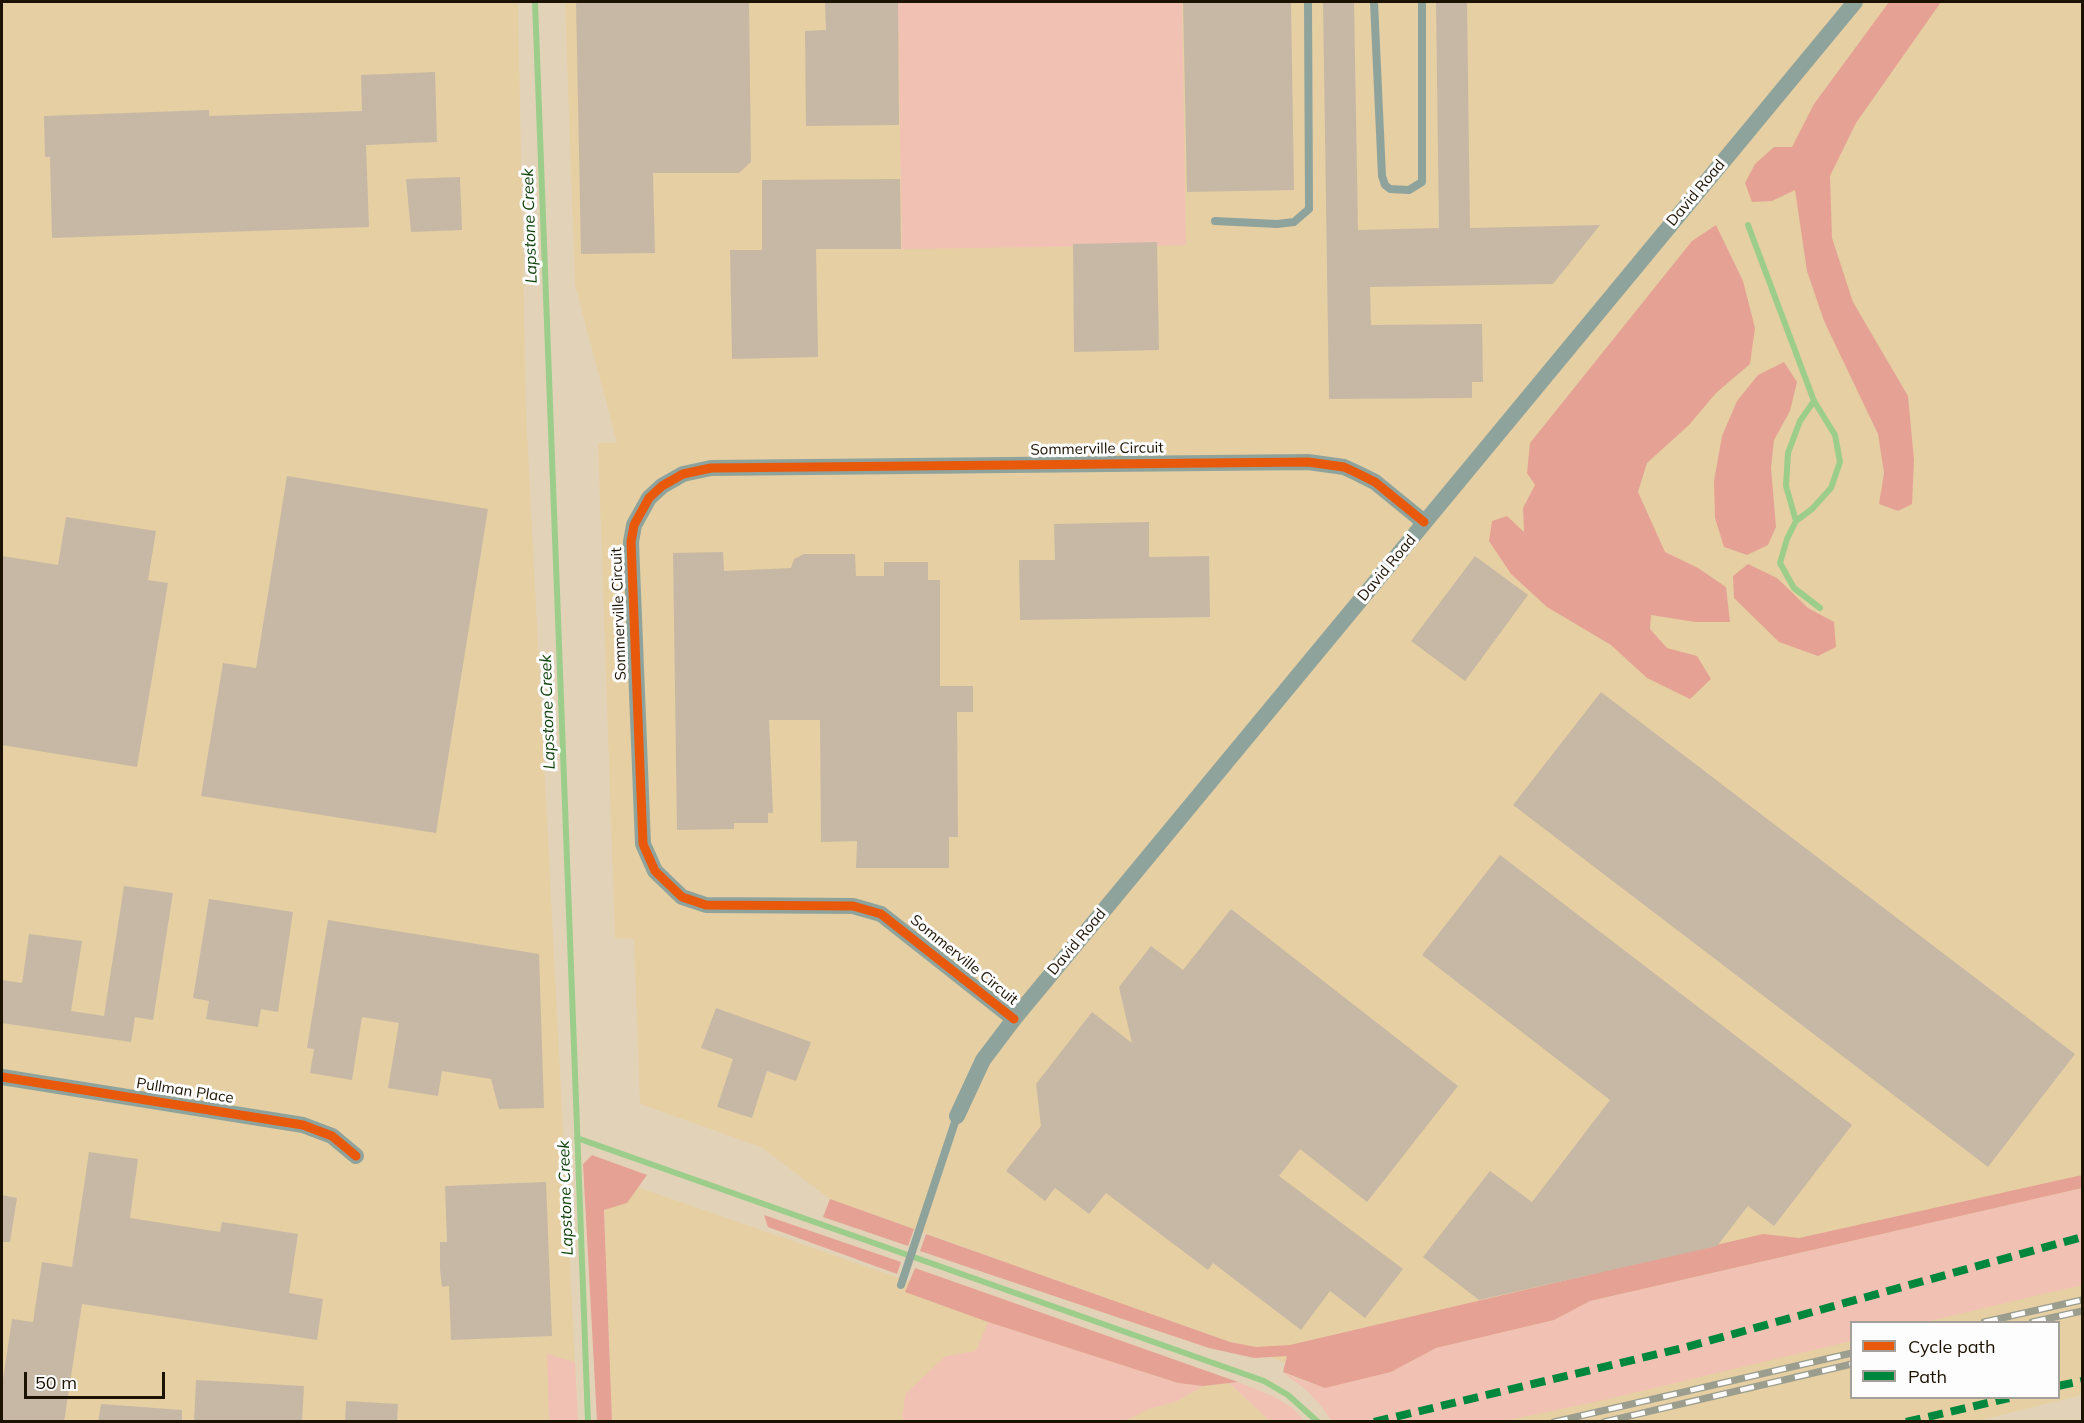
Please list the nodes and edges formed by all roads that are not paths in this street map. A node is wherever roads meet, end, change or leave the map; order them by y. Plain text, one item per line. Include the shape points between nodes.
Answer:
1 (1308, 2) edge
2 (1374, 2) edge
3 (1422, 2) edge
4 (1855, 2) edge
5 (1215, 221) dead end
6 (1424, 522) junction
7 (1014, 1019) junction
8 (2, 1077) edge
9 (957, 1116) joint
10 (356, 1156) dead end
11 (901, 1285) dead end

1 - 5 lane via 1309,209 1294,222
2 - 3 lane via 1382,176 1390,189 1409,190 1422,182
4 - 6 street, David Road
6 - 7 street, David Road
6 - 7 street, Sommerville Circuit via 1375,482 1344,467 1308,462 711,468 683,474 649,498 634,525 631,542 643,844 655,871 682,897 706,905 853,906 881,914
7 - 9 street, David Road via 983,1060
8 - 10 street, Pullman Place via 303,1125 332,1136
9 - 11 lane

